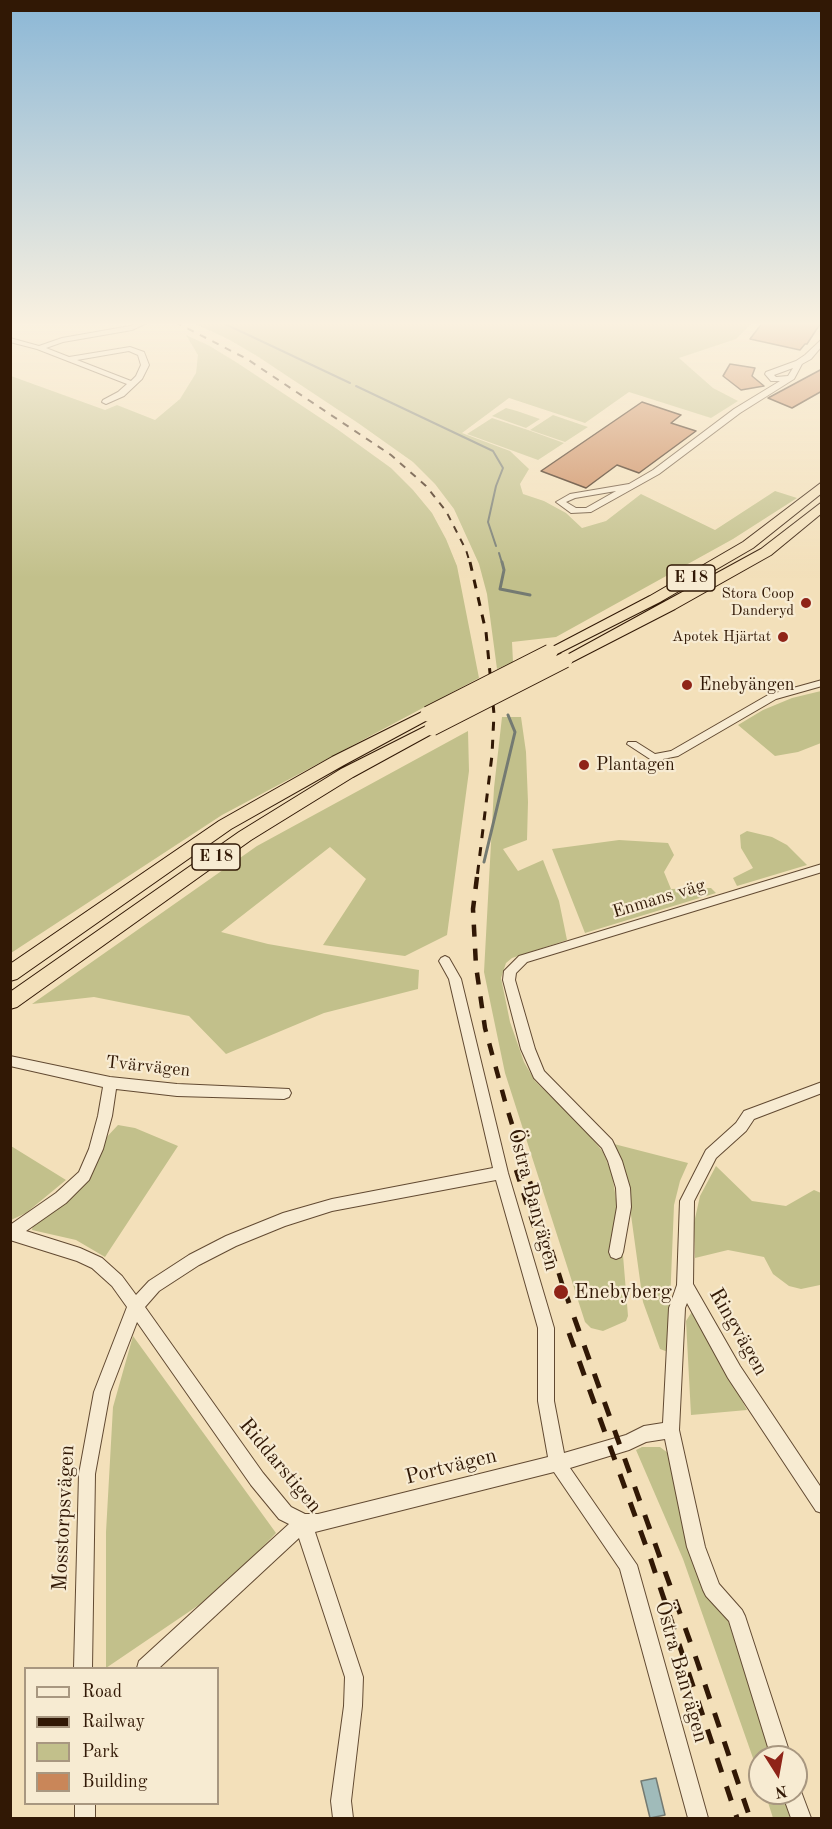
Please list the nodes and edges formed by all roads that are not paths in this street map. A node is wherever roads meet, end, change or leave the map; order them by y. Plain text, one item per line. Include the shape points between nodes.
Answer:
1 (743, 407) edge
2 (629, 486) junction
3 (822, 486) edge
4 (822, 506) edge
5 (822, 683) edge
6 (430, 721) junction
7 (632, 744) dead end
8 (822, 868) edge
9 (445, 961) dead end
10 (10, 974) edge
11 (10, 1002) edge
12 (10, 1061) edge
13 (110, 1083) junction
14 (822, 1087) edge
15 (284, 1093) dead end
16 (501, 1173) junction
17 (12, 1234) edge
18 (616, 1252) dead end
19 (685, 1285) junction
20 (134, 1308) junction
21 (672, 1430) junction
22 (557, 1463) junction
23 (822, 1505) edge
24 (303, 1523) junction
25 (82, 1667) edge
26 (147, 1667) edge
27 (777, 1745) edge
28 (343, 1818) edge
29 (698, 1818) edge

1 - 2 street via 656,472
2 - 2 street via 563,498 560,502 574,511 588,510
3 - 6 highway, E 18, bridge via 748,545
4 - 6 highway, E 18, bridge via 766,552 670,606 566,660
5 - 7 street via 772,697 675,754 652,758
6 - 10 highway, E 18 via 338,761 225,825
6 - 11 highway, E 18 via 245,836
8 - 18 street, Enmans väg via 523,959 510,971 528,1049 539,1074 607,1144 615,1161 624,1207
9 - 16 street, Östra Banvägen via 455,979
12 - 13 street, Tvärvägen
13 - 15 street, Tvärvägen via 177,1090
13 - 17 street via 96,1149 84,1176
14 - 19 street, Ringvägen via 749,1115 711,1154 687,1201
16 - 20 street, Mosstorpsvägen via 332,1205 283,1220 194,1260 154,1286
16 - 22 street, Östra Banvägen via 546,1328 546,1401
17 - 20 street, Riddarstigen via 97,1263 117,1281
19 - 21 street via 677,1308
19 - 23 street, Ringvägen via 734,1372
20 - 24 street, Riddarstigen via 264,1488 285,1514
20 - 25 street, Mosstorpsvägen via 102,1392 87,1474
21 - 22 street, Portvägen via 644,1434
21 - 27 street via 696,1547 712,1590 736,1616
22 - 24 street, Portvägen via 318,1523
22 - 29 street, Östra Banvägen via 628,1565
24 - 26 street
24 - 28 street, Riddarstigen via 354,1677 341,1801

